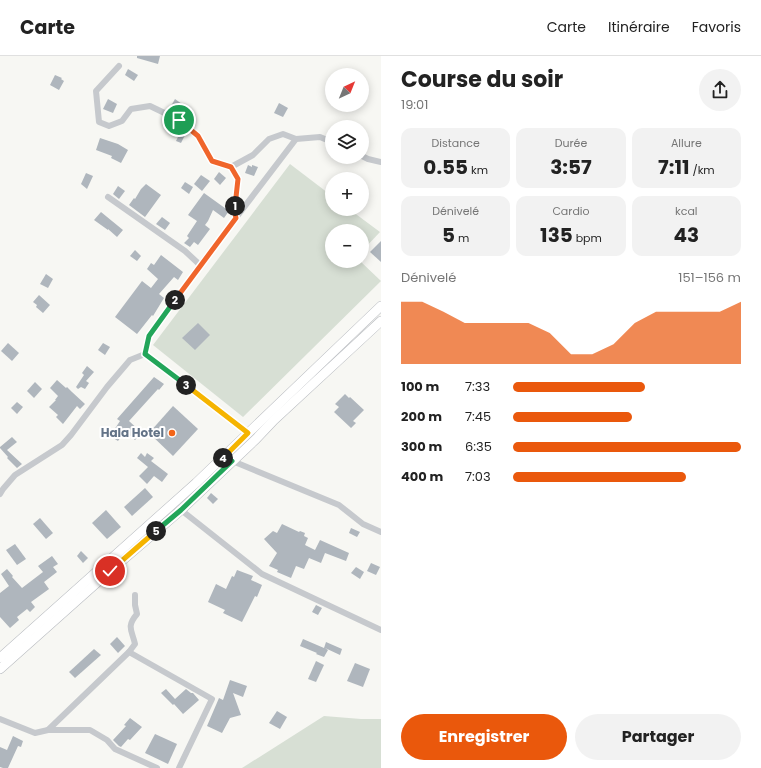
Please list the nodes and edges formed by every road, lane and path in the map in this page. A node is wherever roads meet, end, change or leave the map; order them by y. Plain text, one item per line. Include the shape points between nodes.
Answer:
1 (119, 66) dead end
2 (296, 139) junction
3 (325, 139) edge
4 (369, 159) edge
5 (381, 162) edge
6 (231, 167) junction
7 (108, 197) dead end
8 (236, 218) junction
9 (200, 265) junction
10 (381, 306) edge
11 (381, 321) edge
12 (145, 354) junction
13 (308, 375) junction
14 (315, 382) junction
15 (248, 433) junction
16 (222, 458) junction
17 (232, 461) junction
18 (0, 494) edge
19 (181, 510) junction
20 (381, 532) edge
21 (136, 595) dead end
22 (381, 630) edge
23 (129, 652) junction
24 (0, 658) edge
25 (0, 669) edge
26 (0, 719) edge
27 (48, 730) junction
28 (157, 768) edge
29 (179, 768) edge

1 - 6 street via 96,90 99,122 109,126 122,121 131,109 150,106 179,120 198,136 212,161
2 - 3 street via 320,137
2 - 6 street via 283,134 269,138 253,155
2 - 8 street
4 - 5 street
6 - 8 street via 238,179 234,210
7 - 9 street
8 - 9 street
9 - 12 street via 149,336
10 - 13 main road
11 - 14 main road
12 - 15 street
12 - 18 street via 130,360 62,445 15,475
13 - 14 main road
13 - 15 main road
14 - 17 main road
15 - 16 main road
16 - 17 street
16 - 24 main road
17 - 19 main road
17 - 20 street via 339,504 363,524
19 - 22 street via 262,574
19 - 25 main road
21 - 23 street via 137,614 131,621 135,644
23 - 27 street
23 - 29 street via 212,699
26 - 27 street via 35,733
27 - 28 street via 90,730 107,740 115,749

